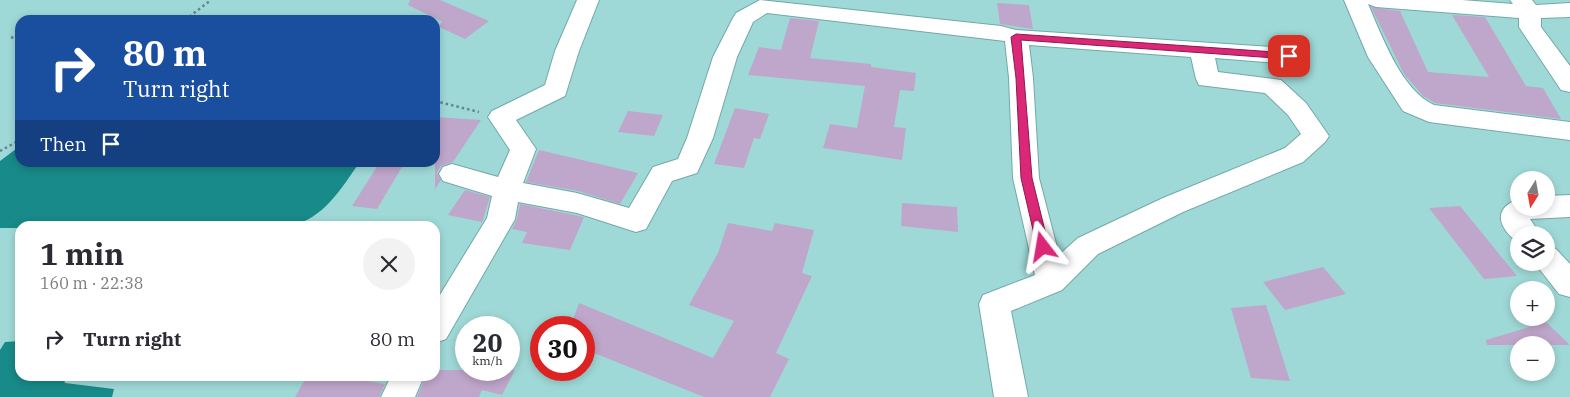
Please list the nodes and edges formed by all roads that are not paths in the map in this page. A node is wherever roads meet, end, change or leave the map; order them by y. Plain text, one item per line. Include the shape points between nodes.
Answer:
1 (588, 0) edge
2 (1355, 0) edge
3 (1376, 0) edge
4 (1526, 6) edge
5 (1570, 10) edge
6 (1016, 37) junction
7 (1201, 49) junction
8 (1289, 56) dead end
9 (1570, 84) edge
10 (1570, 131) edge
11 (452, 174) dead end
12 (507, 190) junction
13 (1570, 206) edge
14 (1555, 207) edge
15 (1555, 268) edge
16 (1051, 281) junction
17 (1570, 286) edge
18 (440, 322) edge
19 (406, 381) edge
20 (398, 397) edge
21 (1012, 397) edge

1 - 12 street via 567,51 556,90 502,117 523,149
2 - 10 street via 1380,57 1412,105 1429,113
3 - 4 street
4 - 5 street
4 - 9 street via 1530,27
6 - 7 street
6 - 12 street via 763,6 744,18 725,57 688,166 662,174 636,221 577,203
6 - 16 street via 1026,178
7 - 8 street
7 - 16 street via 1208,79 1272,86 1297,109 1316,136 1294,155 1173,205 1088,246
11 - 12 street
12 - 18 street via 501,219
13 - 14 street
15 - 17 street
16 - 21 street via 994,304
19 - 20 street

